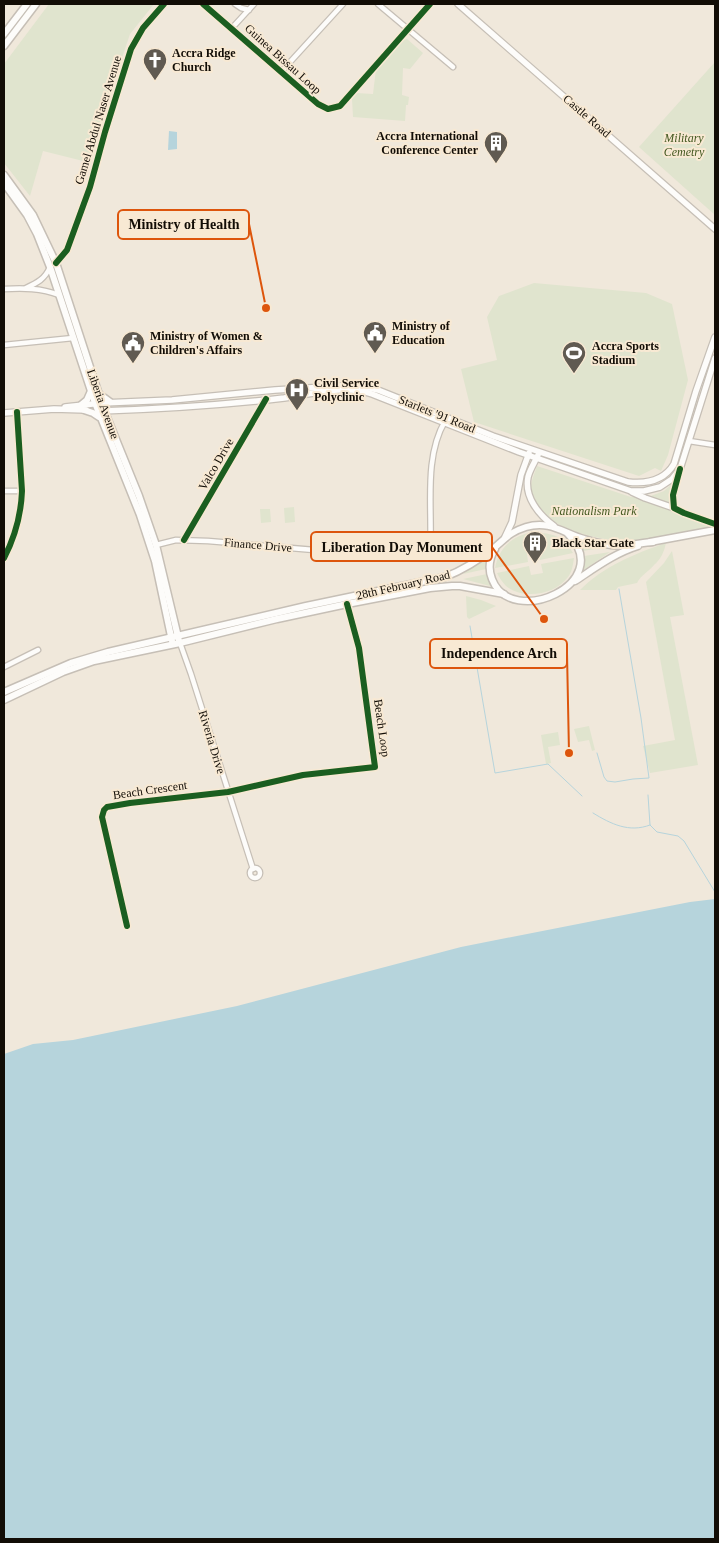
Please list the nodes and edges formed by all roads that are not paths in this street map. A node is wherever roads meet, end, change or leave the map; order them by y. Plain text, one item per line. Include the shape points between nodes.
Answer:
1 (27, 4) edge
2 (36, 4) edge
3 (164, 4) edge
4 (203, 4) edge
5 (235, 4) edge
6 (254, 4) edge
7 (343, 4) edge
8 (378, 4) edge
9 (430, 4) edge
10 (458, 4) edge
11 (249, 10) junction
12 (232, 28) junction
13 (407, 29) junction
14 (5, 32) edge
15 (4, 46) edge
16 (453, 68) dead end
17 (281, 72) junction
18 (4, 175) edge
19 (4, 183) edge
20 (715, 230) edge
21 (66, 251) junction
22 (52, 253) junction
23 (53, 265) junction
24 (24, 288) junction
25 (4, 289) edge
26 (60, 296) junction
27 (715, 337) edge
28 (73, 338) junction
29 (4, 345) edge
30 (715, 358) edge
31 (712, 375) edge
32 (275, 390) junction
33 (91, 391) junction
34 (98, 393) junction
35 (694, 398) junction
36 (266, 399) junction
37 (701, 400) junction
38 (252, 401) junction
39 (110, 402) junction
40 (98, 403) junction
41 (82, 407) junction
42 (101, 411) junction
43 (17, 412) junction
44 (4, 413) edge
45 (100, 418) junction
46 (446, 420) junction
47 (689, 441) junction
48 (715, 445) edge
49 (531, 448) junction
50 (539, 451) junction
51 (520, 452) junction
52 (528, 455) junction
53 (539, 459) junction
54 (525, 465) junction
55 (591, 469) junction
56 (680, 469) junction
57 (588, 476) junction
58 (631, 490) junction
59 (4, 491) edge
60 (22, 491) junction
61 (674, 508) junction
62 (715, 524) edge
63 (554, 526) junction
64 (715, 530) edge
65 (567, 533) junction
66 (505, 537) junction
67 (184, 540) junction
68 (653, 542) junction
69 (156, 544) junction
70 (496, 546) junction
71 (4, 558) edge
72 (572, 583) junction
73 (504, 594) junction
74 (347, 604) junction
75 (172, 626) junction
76 (191, 634) junction
77 (164, 640) junction
78 (175, 641) junction
79 (38, 650) dead end
80 (4, 668) edge
81 (4, 692) edge
82 (4, 700) edge
83 (228, 792) junction
84 (253, 869) dead end
85 (127, 926) dead end

1 - 14 main road
2 - 15 main road
3 - 21 street, Gamel Abdul Naser Avenue via 143,28 131,49 90,188
4 - 12 street, Guinea Bissau Loop
5 - 11 street
6 - 11 street
7 - 17 street
8 - 13 street
9 - 13 street, Guinea Bissau Loop
10 - 20 main road, Castle Road
11 - 12 street
12 - 17 street, Guinea Bissau Loop
13 - 16 street
13 - 17 street, Guinea Bissau Loop via 336,108 328,109 318,104
18 - 22 main road, Liberia Avenue via 33,215
19 - 23 main road, Liberia Avenue via 27,215
21 - 22 street
21 - 23 street, Gamel Abdul Naser Avenue
22 - 23 main road, Liberia Avenue
23 - 24 street, Gamel Abdul Naser Avenue via 42,279
23 - 26 main road, Liberia Avenue
23 - 34 main road, Liberia Avenue
24 - 25 street
24 - 26 street
26 - 28 main road, Liberia Avenue
27 - 35 main road, Starlets '91 Road
28 - 29 street
28 - 33 main road, Liberia Avenue
30 - 31 main road, Starlets '91 Road
31 - 37 main road, Starlets '91 Road
32 - 38 main road via 272,395
32 - 39 main road, Starlets '91 Road via 172,400
32 - 46 main road, Starlets '91 Road via 357,384
33 - 40 main road, Liberia Avenue
33 - 41 main road
34 - 39 main road
34 - 40 main road, Liberia Avenue
35 - 37 main road
35 - 55 main road, Starlets '91 Road via 677,456 672,468 663,476 652,482 636,483
36 - 38 main road, Starlets '91 Road
36 - 46 main road, Starlets '91 Road via 358,390
36 - 67 street, Valco Drive
37 - 47 main road, Starlets '91 Road
38 - 42 main road, Starlets '91 Road
39 - 40 main road, Starlets '91 Road
40 - 41 main road, Starlets '91 Road
40 - 42 main road, Liberia Avenue
41 - 42 main road, Starlets '91 Road
41 - 43 main road, Starlets '91 Road
41 - 45 main road
42 - 45 main road, Liberia Avenue
42 - 69 main road, Liberia Avenue via 139,496
43 - 44 main road, Starlets '91 Road
43 - 60 street
45 - 75 main road, Liberia Avenue via 140,515
46 - 49 main road, Starlets '91 Road
46 - 51 main road, Starlets '91 Road
46 - 67 street, Finance Drive via 435,448 430,551 424,557 387,558
47 - 48 street
47 - 56 main road, Starlets '91 Road
49 - 50 main road, Starlets '91 Road
49 - 52 main road, 28th February Road
50 - 53 main road
50 - 55 main road, Starlets '91 Road
51 - 52 main road, Starlets '91 Road
51 - 54 main road
52 - 53 main road, Starlets '91 Road
52 - 54 main road, 28th February Road
53 - 57 main road, Starlets '91 Road
53 - 63 main road via 528,476 528,490 542,517
54 - 66 main road, 28th February Road via 512,522
55 - 57 main road
56 - 58 main road, Starlets '91 Road via 660,487
56 - 61 street via 673,495
57 - 58 main road, Starlets '91 Road
58 - 61 main road
59 - 60 street
60 - 71 street via 18,521
61 - 62 street
63 - 65 main road
63 - 66 main road via 528,526
64 - 68 main road
65 - 68 main road via 620,546
65 - 72 main road via 580,555 580,565
66 - 70 main road, 28th February Road
67 - 69 street, Finance Drive
68 - 72 main road via 606,560
69 - 75 main road, Liberia Avenue
70 - 73 main road via 489,564 490,572 497,589
70 - 76 main road, 28th February Road via 445,577
72 - 73 main road via 557,594 540,600 515,599
73 - 74 main road, 28th February Road via 452,586
74 - 78 main road, 28th February Road
74 - 83 street, Beach Loop via 359,648 375,767 303,775
75 - 76 main road
75 - 77 main road
75 - 78 main road, Liberia Avenue
76 - 78 main road, 28th February Road
77 - 78 main road
77 - 81 main road via 82,659
78 - 82 main road via 76,667
78 - 83 street, Riveria Drive via 191,674
79 - 80 street
83 - 84 street, Riveria Drive
83 - 85 street, Beach Crescent via 130,803 104,810 102,817

